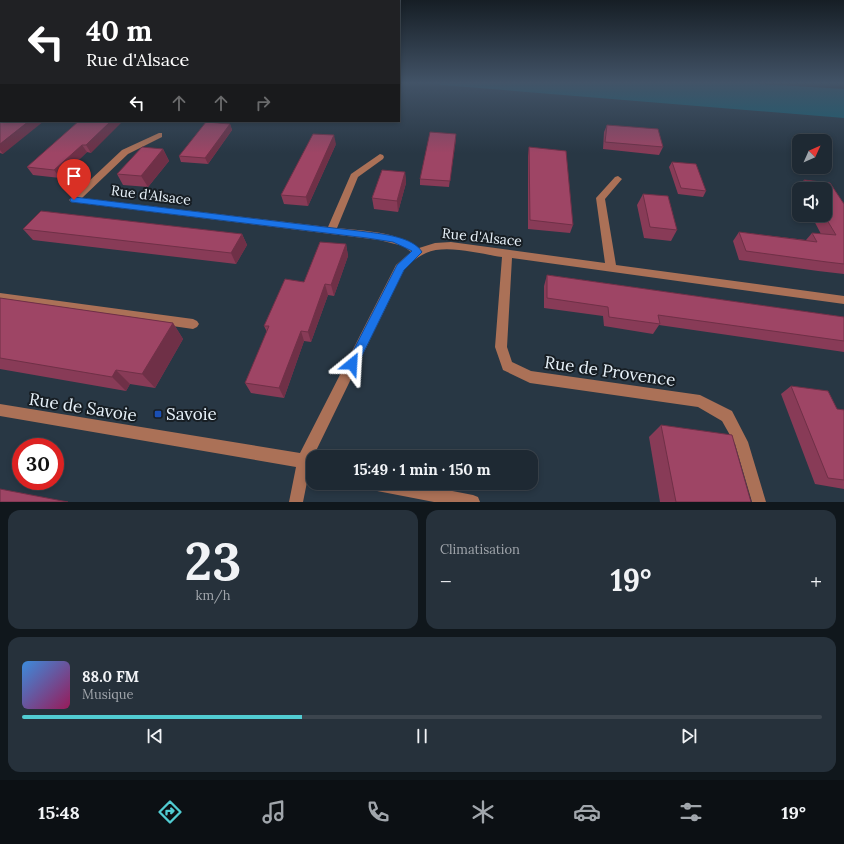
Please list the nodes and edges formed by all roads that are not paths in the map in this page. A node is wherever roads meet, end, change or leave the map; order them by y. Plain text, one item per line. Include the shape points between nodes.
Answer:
1 (159, 135) dead end
2 (380, 157) dead end
3 (618, 178) dead end
4 (331, 230) junction
5 (418, 252) junction
6 (507, 253) junction
7 (611, 268) junction
8 (0, 297) edge
9 (844, 300) edge
10 (193, 324) dead end
11 (0, 410) edge
12 (315, 450) edge
13 (306, 464) edge
14 (306, 470) edge
15 (409, 490) edge
16 (296, 502) edge
17 (473, 502) edge
18 (759, 502) edge

1 - 4 street, Rue d'Alsace via 125,152 74,200
2 - 4 street via 354,176
3 - 7 street via 600,198
4 - 5 street, Rue d'Alsace via 406,243
5 - 6 street, Rue d'Alsace via 429,247 451,246
5 - 12 street via 400,268
6 - 7 street, Rue d'Alsace
6 - 18 street, Rue de Provence via 501,347 507,366 530,377 700,401 727,416 741,442
7 - 9 street, Rue d'Alsace
8 - 10 street
11 - 13 street, Rue de Savoie
14 - 16 street
15 - 17 street

